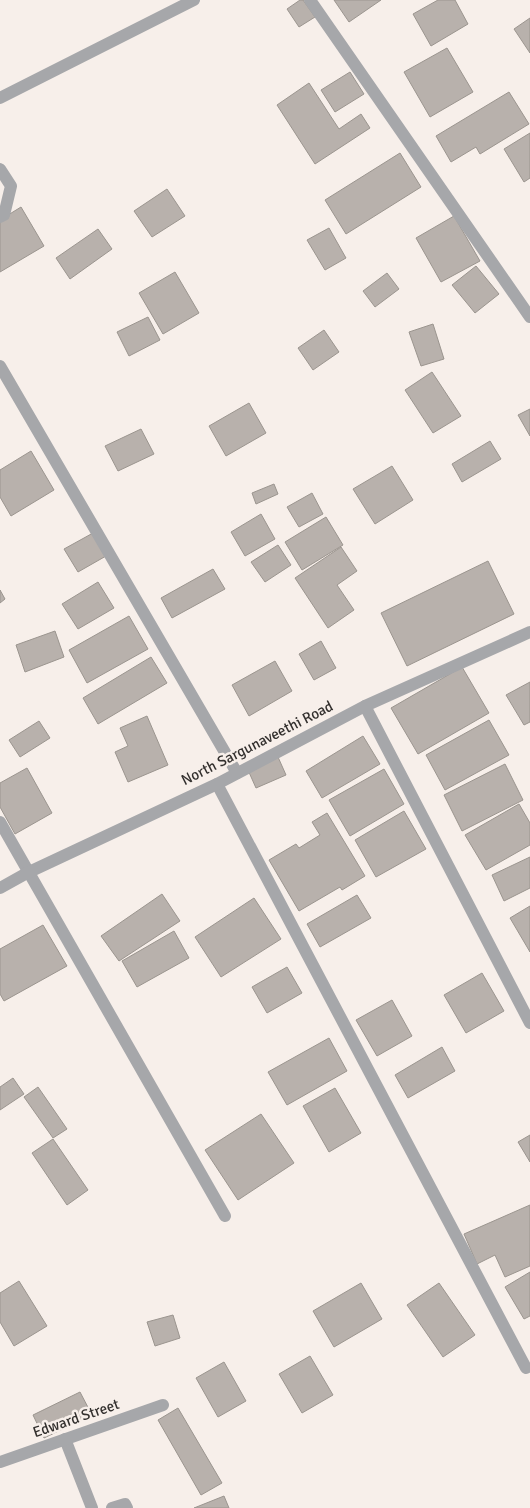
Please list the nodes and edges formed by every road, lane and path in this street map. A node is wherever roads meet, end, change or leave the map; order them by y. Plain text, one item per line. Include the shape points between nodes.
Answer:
1 (194, 0) edge
2 (310, 0) edge
3 (0, 98) edge
4 (0, 168) edge
5 (0, 217) edge
6 (530, 317) edge
7 (0, 366) edge
8 (530, 632) edge
9 (365, 706) junction
10 (238, 773) junction
11 (217, 784) junction
12 (0, 822) edge
13 (27, 873) junction
14 (0, 888) edge
15 (530, 1023) edge
16 (225, 1216) dead end
17 (526, 1368) dead end
18 (163, 1405) dead end
19 (65, 1439) junction
20 (0, 1462) edge
21 (92, 1508) edge
22 (112, 1508) edge
23 (127, 1508) edge

1 - 3 street
2 - 6 street
4 - 5 street via 11,186 4,215
7 - 10 street
8 - 9 street, North Sargunaveethi Road
9 - 10 street, North Sargunaveethi Road
9 - 15 street
10 - 11 street, North Sargunaveethi Road
11 - 13 street, North Sargunaveethi Road
11 - 17 street
12 - 13 street
13 - 14 street, North Sargunaveethi Road
13 - 16 street
18 - 19 street, Edward Street
19 - 20 street, Edward Street
19 - 21 street
22 - 23 street via 125,1504

